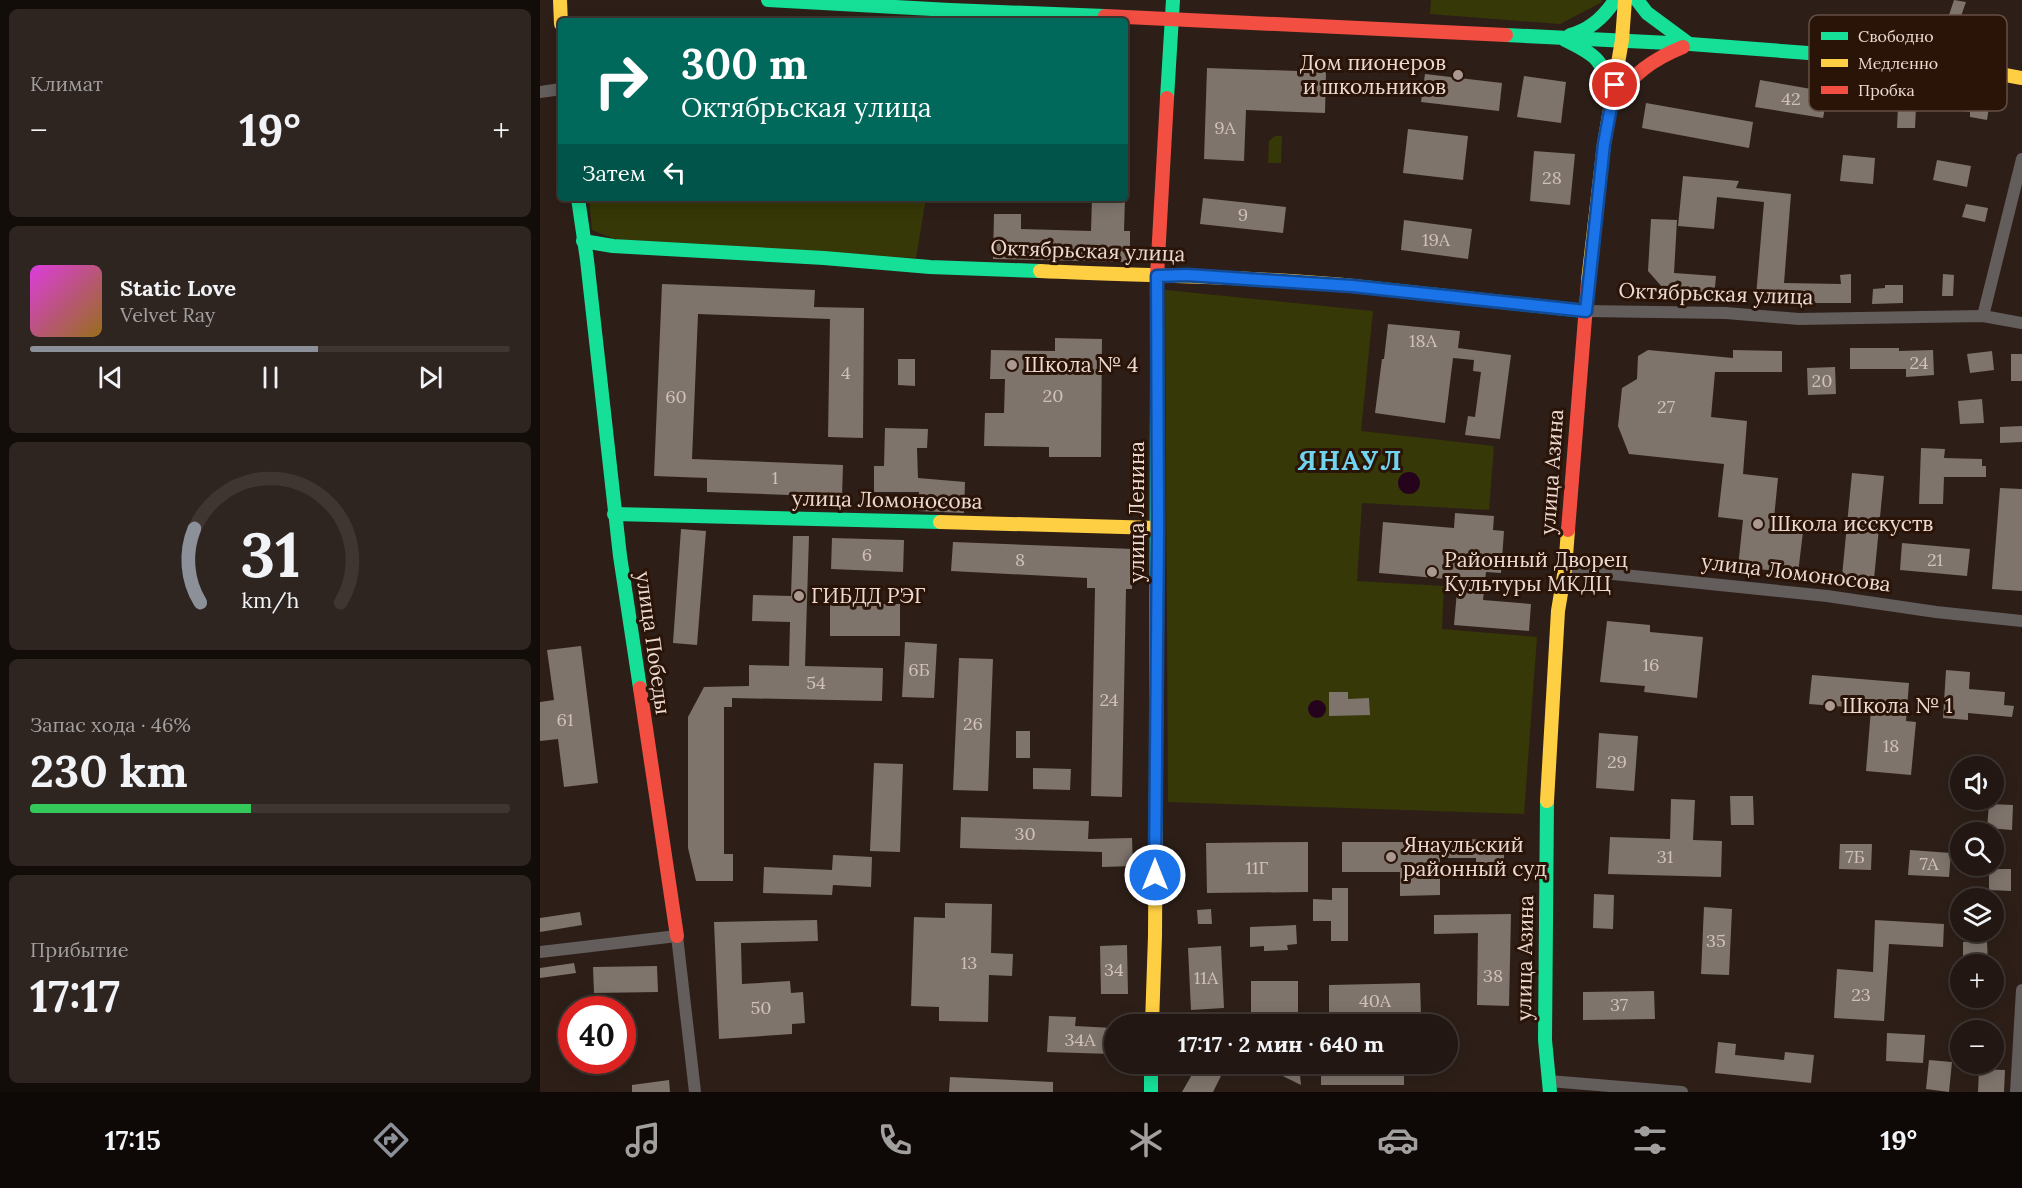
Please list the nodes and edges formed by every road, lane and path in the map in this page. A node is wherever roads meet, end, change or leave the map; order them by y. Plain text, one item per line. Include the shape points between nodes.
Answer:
1 (560, 0) edge
2 (768, 0) edge
3 (1173, 0) edge
4 (1615, 0) edge
5 (1625, 0) edge
6 (1637, 0) edge
7 (561, 18) edge
8 (1172, 18) junction
9 (1559, 38) junction
10 (1622, 40) junction
11 (1690, 44) junction
12 (1809, 53) edge
13 (2007, 75) edge
14 (2022, 78) edge
15 (558, 89) edge
16 (540, 92) edge
17 (1611, 107) junction
18 (2022, 159) edge
19 (578, 201) edge
20 (583, 240) junction
21 (1157, 276) junction
22 (1586, 311) junction
23 (1983, 316) junction
24 (2022, 322) edge
25 (614, 514) junction
26 (1158, 528) junction
27 (1565, 569) junction
28 (2022, 621) edge
29 (677, 936) junction
30 (540, 952) edge
31 (2022, 990) edge
32 (1152, 1014) edge
33 (1151, 1074) edge
34 (1549, 1087) edge
35 (695, 1092) edge
36 (1151, 1092) edge
37 (1682, 1092) edge
38 (2016, 1092) edge

1 - 7 street
2 - 8 street
3 - 8 street, улица Ленина
4 - 9 street via 1607,12 1581,33
5 - 10 street, улица Азина
6 - 11 street via 1647,13
8 - 9 street
8 - 21 street, улица Ленина
9 - 10 street
9 - 17 street via 1581,47 1597,60 1605,71
10 - 11 street
10 - 17 street, улица Азина
11 - 12 street
11 - 17 street via 1641,68
13 - 14 street
15 - 16 street
17 - 22 street, улица Азина
18 - 23 street
19 - 20 street, улица Победы
20 - 21 street, Октябрьская улица via 613,246 930,267
20 - 25 street, улица Победы
21 - 22 street, Октябрьская улица via 1352,286
21 - 26 street, улица Ленина
22 - 23 street, Октябрьская улица via 1726,313 1799,319
22 - 27 street, улица Азина
23 - 24 street, Октябрьская улица
25 - 26 street, улица Ломоносова
25 - 29 street, улица Победы
26 - 32 street, улица Ленина
27 - 28 street, улица Ломоносова
27 - 34 street, улица Азина via 1558,611 1546,828 1545,1040
29 - 30 street
29 - 35 street, улица Победы
31 - 38 street
33 - 36 street
34 - 37 street

